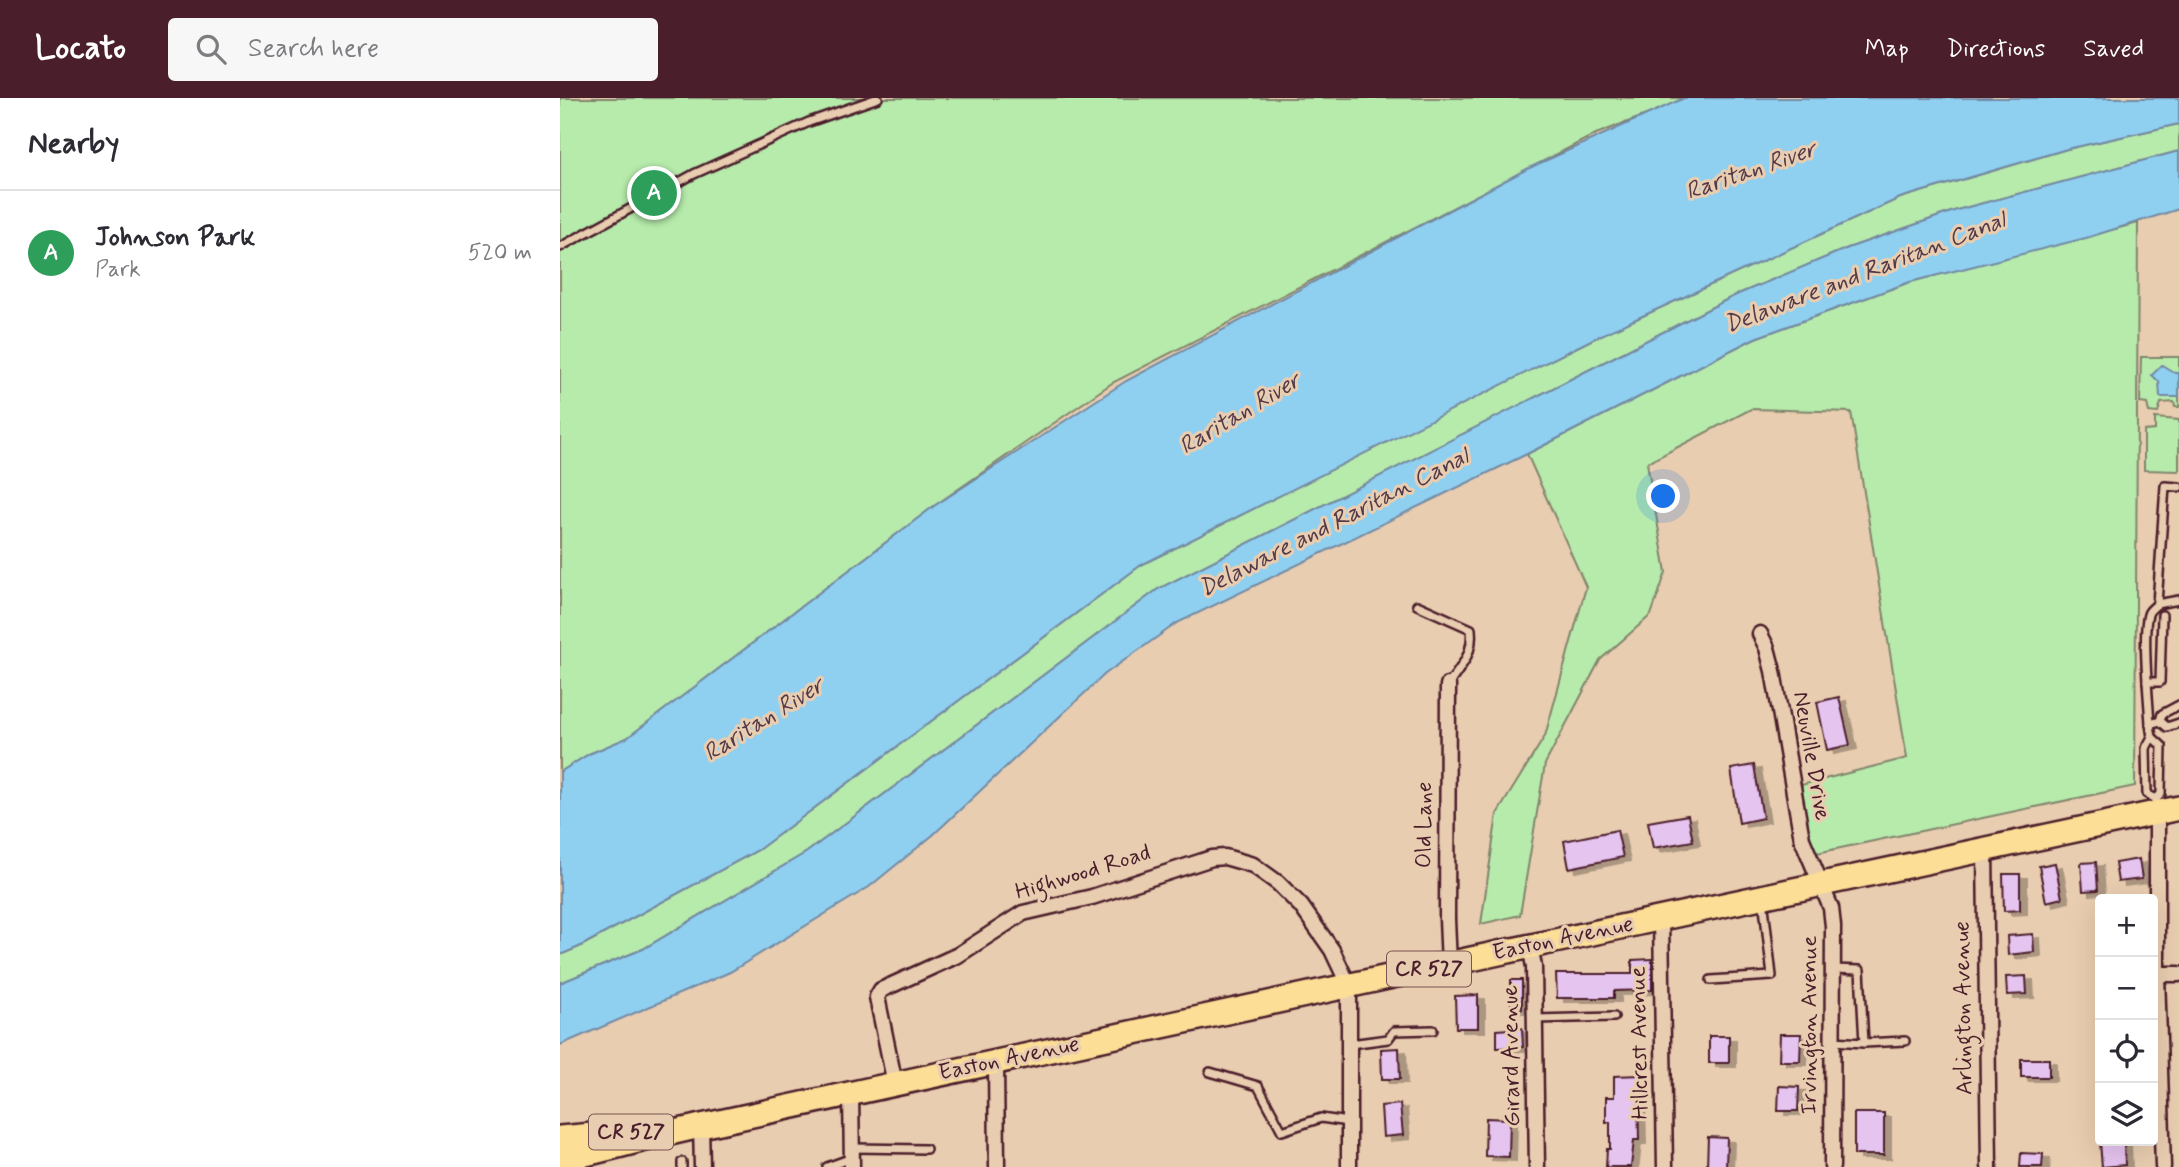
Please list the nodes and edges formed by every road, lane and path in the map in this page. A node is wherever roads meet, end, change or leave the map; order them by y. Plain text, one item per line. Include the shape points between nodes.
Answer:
1 (878, 98) edge
2 (560, 247) edge
3 (2179, 487) edge
4 (2179, 600) edge
5 (2157, 604) junction
6 (1417, 605) dead end
7 (2162, 615) dead end
8 (1760, 634) dead end
9 (2147, 682) junction
10 (1448, 685) joint
11 (2179, 705) edge
12 (2160, 721) junction
13 (2179, 723) edge
14 (2150, 724) junction
15 (2152, 737) junction
16 (2164, 806) edge
17 (1984, 849) junction
18 (1821, 885) junction
19 (1763, 898) junction
20 (1661, 919) junction
21 (1530, 945) junction
22 (2158, 957) edge
23 (1449, 965) junction
24 (1833, 969) junction
25 (2158, 974) edge
26 (2179, 974) edge
27 (1711, 980) dead end
28 (1349, 986) junction
29 (2158, 1000) edge
30 (1614, 1017) dead end
31 (1534, 1019) junction
32 (1433, 1030) dead end
33 (1833, 1041) junction
34 (1905, 1041) dead end
35 (1864, 1043) junction
36 (1349, 1044) junction
37 (996, 1062) junction
38 (1210, 1072) dead end
39 (895, 1084) junction
40 (851, 1093) junction
41 (1349, 1122) junction
42 (701, 1126) junction
43 (2163, 1130) junction
44 (2179, 1130) edge
45 (926, 1149) dead end
46 (563, 1156) edge
47 (852, 1158) edge
48 (702, 1167) edge
49 (827, 1167) edge
50 (997, 1167) edge
51 (1349, 1167) edge
52 (1537, 1167) edge
53 (1665, 1167) edge
54 (1832, 1167) edge
55 (1989, 1167) edge
56 (2163, 1167) edge

1 - 2 lane via 809,122 694,174
3 - 5 lane via 2165,486
4 - 5 lane
5 - 9 lane via 2147,623
6 - 10 lane via 1471,629 1467,658
7 - 9 lane via 2160,682
8 - 18 street, Neuville Drive via 1773,671 1802,839
9 - 14 lane
10 - 23 street, Old Lane
11 - 12 lane via 2162,714
12 - 13 lane via 2167,727
12 - 14 lane
14 - 15 lane
15 - 16 lane via 2162,746
15 - 16 lane via 2146,748 2147,794
16 - 17 main road, Easton Avenue / CR 527
16 - 22 street
17 - 18 main road, Easton Avenue / CR 527
17 - 55 street, Arlington Avenue
18 - 19 main road, Easton Avenue / CR 527
18 - 24 street, Irvington Avenue via 1831,908
19 - 20 main road, Easton Avenue / CR 527
19 - 27 lane via 1772,976
20 - 21 main road, Easton Avenue / CR 527
20 - 53 street, Hillcrest Avenue
21 - 23 main road, Easton Avenue / CR 527
21 - 31 street, Girard Avenue
23 - 28 main road, Easton Avenue / CR 527
24 - 33 street, Irvington Avenue
24 - 35 lane via 1860,970
25 - 26 street
28 - 36 street
28 - 37 main road, Easton Avenue / CR 527
28 - 39 street, Highwood Road via 1332,950 1278,883 1253,865 1212,858 1092,897 1023,913 958,955 881,990 877,997
29 - 43 street
30 - 31 lane
31 - 52 street, Girard Avenue
32 - 36 lane via 1394,1031 1388,1039
33 - 35 lane
33 - 54 street, Irvington Avenue
34 - 35 lane
36 - 41 street
37 - 39 main road, Easton Avenue / CR 527
37 - 50 street
38 - 41 lane via 1258,1086 1282,1131 1321,1118
39 - 40 main road, Easton Avenue / CR 527
40 - 42 main road, Easton Avenue / CR 527
40 - 47 street
41 - 51 street
42 - 46 main road, Easton Avenue / CR 527
42 - 48 street
43 - 44 street
43 - 56 street
45 - 47 lane
47 - 49 lane

